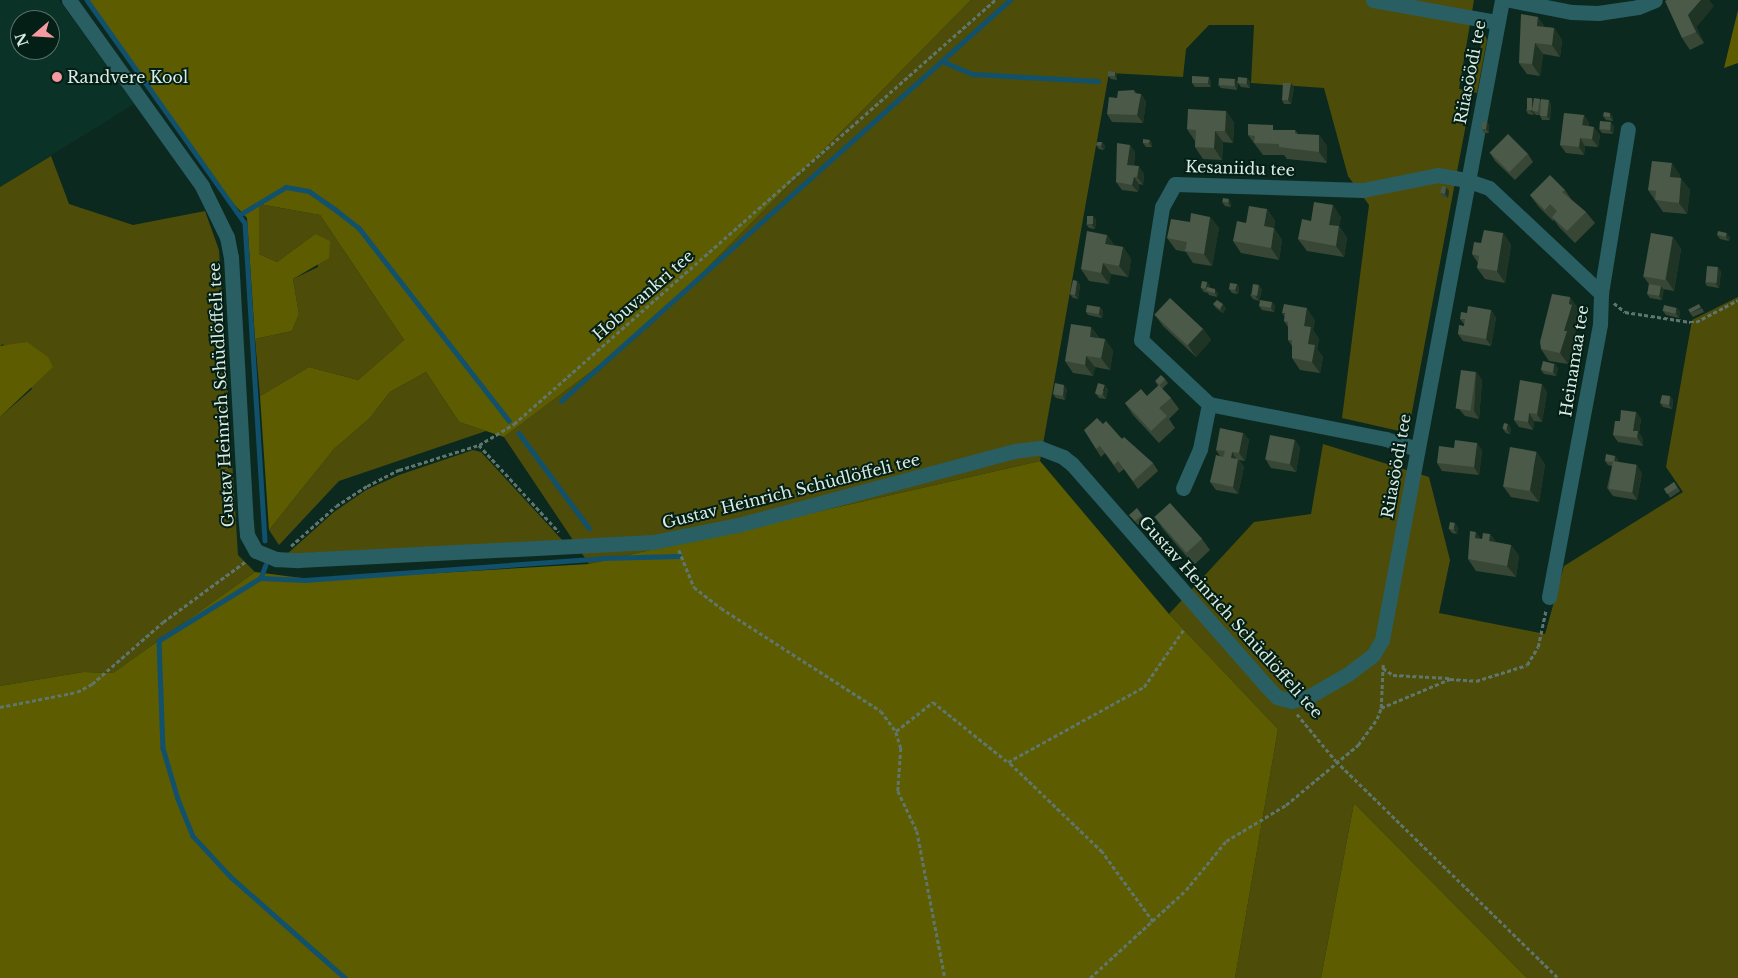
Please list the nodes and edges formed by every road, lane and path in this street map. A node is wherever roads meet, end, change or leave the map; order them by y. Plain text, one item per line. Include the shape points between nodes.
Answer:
1 (69, 0) edge
2 (994, 0) edge
3 (1373, 0) edge
4 (1502, 0) edge
5 (1510, 0) edge
6 (1656, 0) edge
7 (1497, 22) junction
8 (1628, 129) dead end
9 (1466, 180) junction
10 (1601, 293) junction
11 (1738, 300) edge
12 (1209, 404) junction
13 (479, 445) junction
14 (1417, 448) junction
15 (1183, 488) dead end
16 (675, 539) junction
17 (573, 547) junction
18 (256, 551) junction
19 (276, 559) junction
20 (1549, 597) joint
21 (1184, 629) dead end
22 (1384, 658) dead end
23 (1383, 668) junction
24 (1450, 678) junction
25 (1284, 700) junction
26 (0, 707) edge
27 (1381, 708) junction
28 (896, 732) junction
29 (1336, 761) junction
30 (1008, 762) junction
31 (1153, 922) junction
32 (945, 978) edge
33 (1090, 978) edge
34 (1558, 978) edge

1 - 18 street, Gustav Heinrich Schüdlöffeli tee via 202,186 227,237 231,257 246,529
2 - 13 path, Hobuvankri tee via 514,424
3 - 7 street
4 - 7 street, Riiasöödi tee
5 - 6 street via 1572,12 1598,13 1638,7
7 - 9 street, Riiasöödi tee
8 - 10 street, Heinamaa tee
9 - 10 street via 1489,188
9 - 12 street, Kesaniidu tee via 1438,175 1363,190 1175,184 1162,207 1142,340
9 - 14 street, Riiasöödi tee
10 - 11 path via 1625,312 1690,322
10 - 20 street, Heinamaa tee via 1600,324
12 - 14 street
12 - 15 street via 1200,449
13 - 17 path
13 - 19 path, Hobuvankri tee via 399,470 367,486 336,506
14 - 25 street, Riiasöödi tee via 1385,630 1378,648 1356,670 1308,697 1298,701
16 - 17 street, Gustav Heinrich Schüdlöffeli tee
16 - 25 street, Gustav Heinrich Schüdlöffeli tee via 853,497 1014,451 1031,448 1052,451 1072,464 1267,687
16 - 28 path via 694,586 722,608 881,711
17 - 19 street, Gustav Heinrich Schüdlöffeli tee
18 - 19 street, Gustav Heinrich Schüdlöffeli tee
18 - 26 path via 238,569 163,622 92,684 77,692
20 - 24 path via 1538,647 1527,665 1476,681
21 - 30 path via 1144,687
22 - 23 path
23 - 24 path via 1393,675
23 - 27 path
24 - 27 path
25 - 29 path, Gustav Heinrich Schüdlöffeli tee
27 - 29 path via 1358,745
28 - 30 path via 933,702
28 - 32 path via 901,748 898,791 917,831
29 - 31 path via 1286,805 1226,841 1186,890
29 - 34 path, Gustav Heinrich Schüdlöffeli tee
30 - 31 path via 1102,852
31 - 33 path

